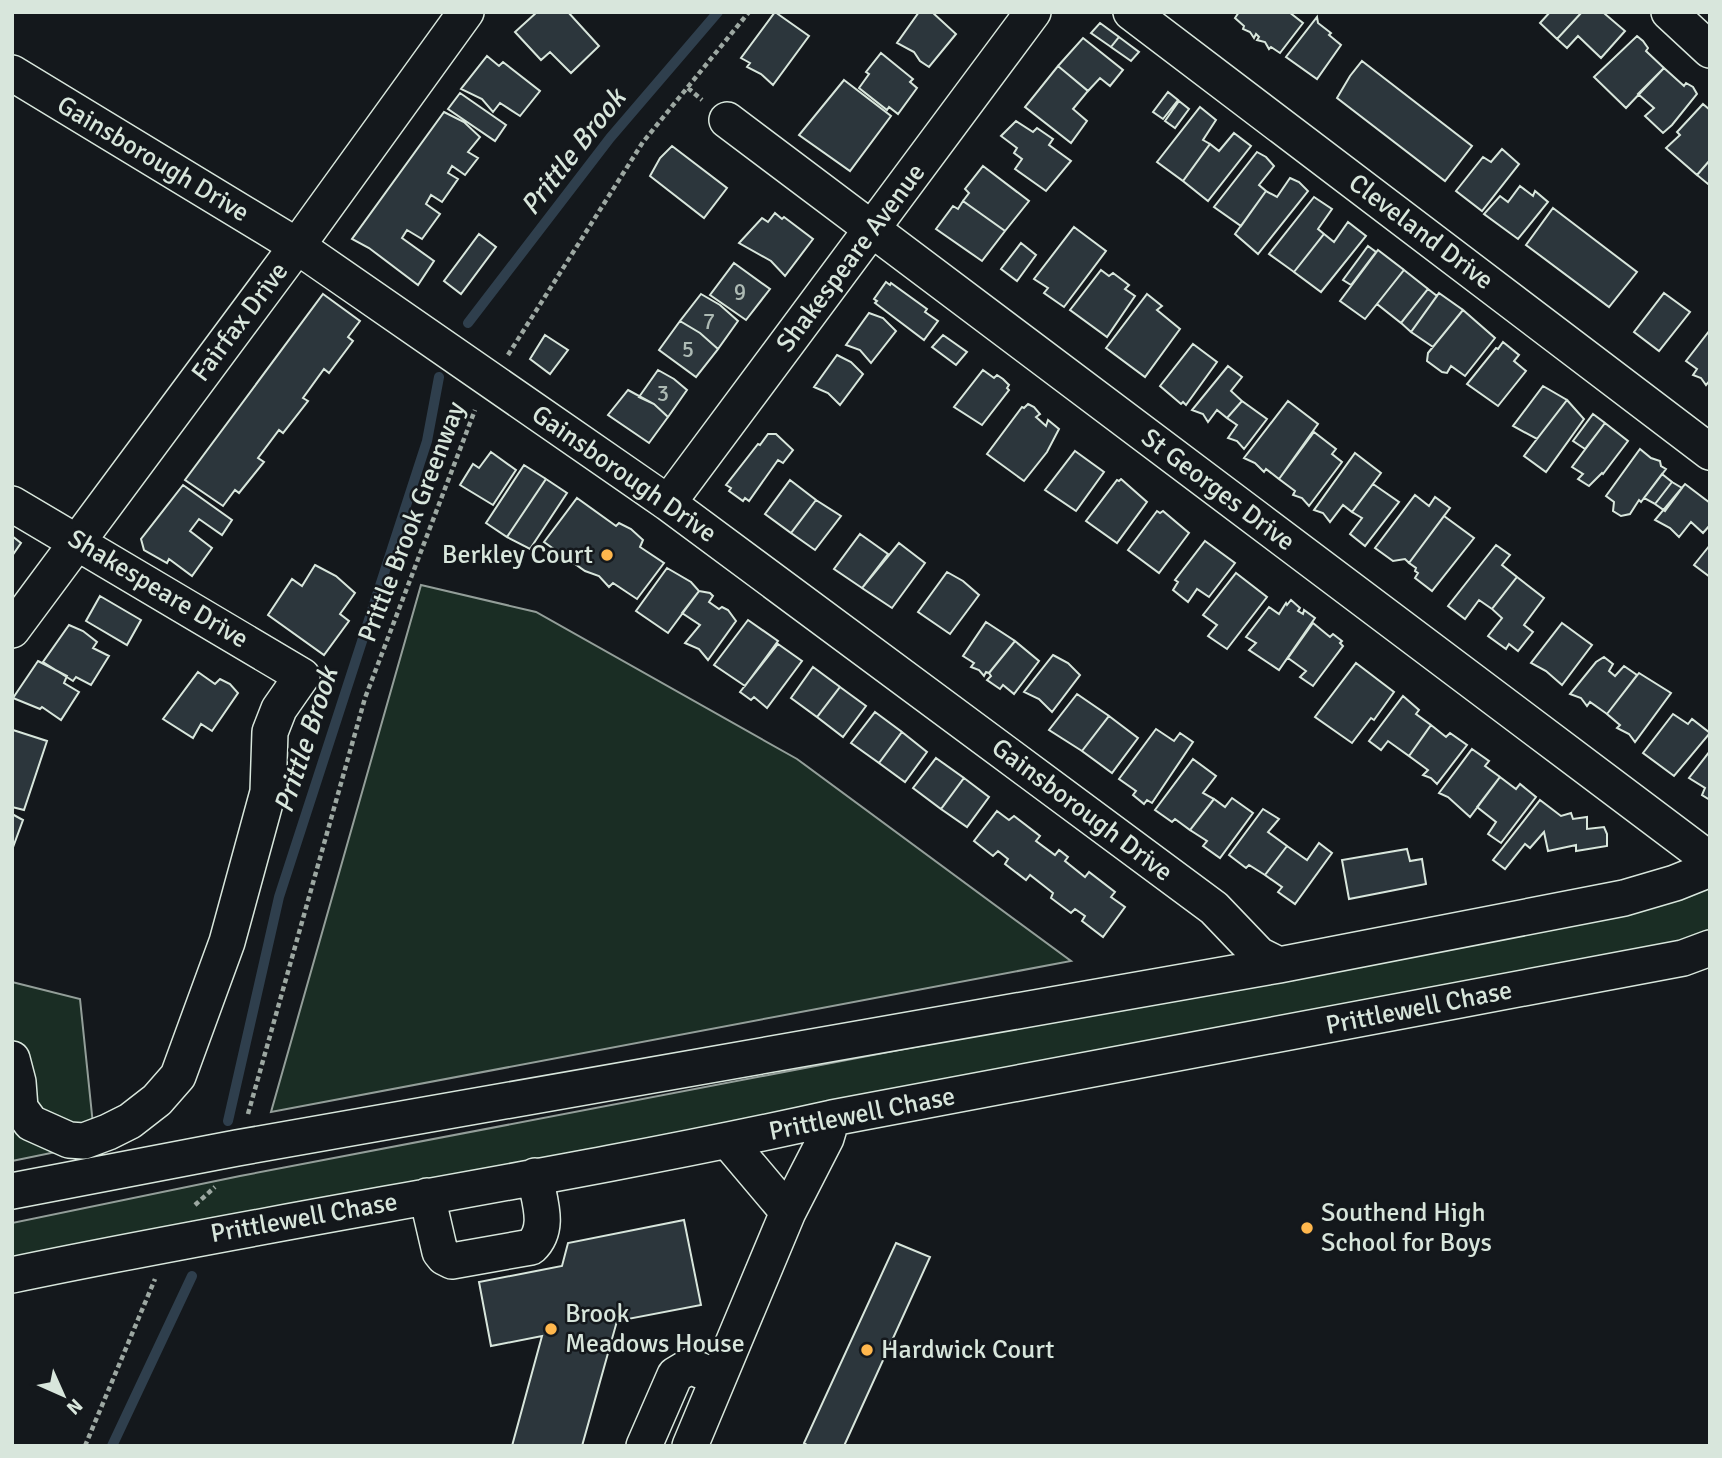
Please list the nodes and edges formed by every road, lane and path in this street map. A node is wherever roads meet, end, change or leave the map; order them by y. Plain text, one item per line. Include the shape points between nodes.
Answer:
1 (466, 12) edge
2 (749, 12) edge
3 (1033, 12) edge
4 (1131, 12) edge
5 (1669, 12) edge
6 (1710, 50) edge
7 (12, 73) edge
8 (727, 120) dead end
9 (873, 230) junction
10 (297, 246) junction
11 (491, 381) junction
12 (1710, 452) edge
13 (668, 503) junction
14 (12, 504) edge
15 (79, 541) junction
16 (12, 630) edge
17 (1710, 860) edge
18 (1710, 869) edge
19 (1214, 908) junction
20 (1710, 948) edge
21 (1279, 965) junction
22 (1189, 981) junction
23 (12, 1059) edge
24 (832, 1118) junction
25 (728, 1141) junction
26 (237, 1148) junction
27 (535, 1176) junction
28 (12, 1191) edge
29 (427, 1196) junction
30 (788, 1212) junction
31 (171, 1242) junction
32 (12, 1275) edge
33 (718, 1378) junction
34 (85, 1446) edge
35 (644, 1446) edge
36 (690, 1446) edge

1 - 10 street, Fairfax Drive
2 - 11 path, Prittle Brook Greenway via 643,142
3 - 9 street, Shakespeare Avenue
4 - 12 street, Cleveland Drive
5 - 6 street
7 - 10 street, Gainsborough Drive
8 - 9 street, St Georges Drive
9 - 13 street, Shakespeare Avenue
9 - 17 street, St Georges Drive
10 - 11 street, Gainsborough Drive
10 - 15 street, Fairfax Drive
11 - 13 street, Gainsborough Drive
11 - 26 path, Prittle Brook Greenway via 480,398 365,698
13 - 19 street, Gainsborough Drive
14 - 15 street, Shakespeare Drive
15 - 16 street, Fairfax Drive
15 - 23 street, Shakespeare Drive via 302,676 279,709 270,732 268,792 227,942 178,1076 130,1121 84,1140 69,1140 31,1123 20,1108
18 - 21 street via 1624,898
19 - 21 street, Gainsborough Drive via 1259,955
19 - 22 street via 1226,930 1223,959 1209,973
20 - 24 street, Prittlewell Chase via 1683,958
21 - 22 street
22 - 26 street
24 - 25 street, Prittlewell Chase
24 - 30 street
25 - 27 street, Prittlewell Chase
25 - 30 street
26 - 28 street
26 - 31 path, Prittle Brook Greenway via 226,1178 185,1214
27 - 29 street, Prittlewell Chase
27 - 29 street via 543,1229 531,1247 452,1261 440,1252
29 - 31 street, Prittlewell Chase
30 - 33 street
31 - 32 street, Prittlewell Chase
31 - 34 path, Prittle Brook Greenway
33 - 35 street via 690,1367 675,1376
33 - 36 street

